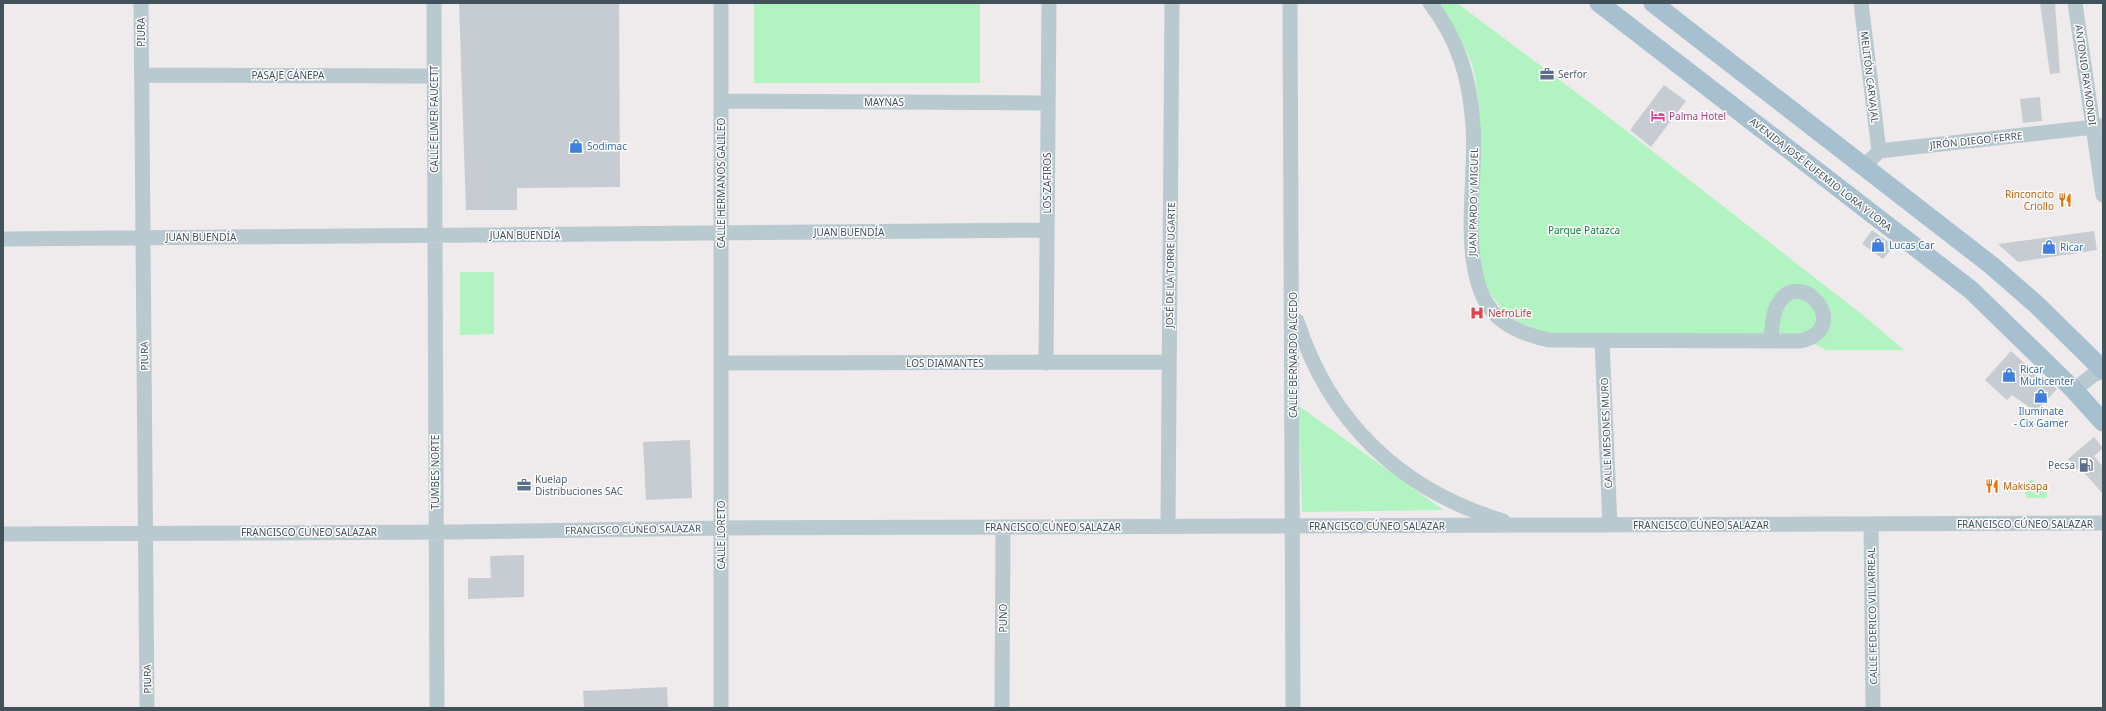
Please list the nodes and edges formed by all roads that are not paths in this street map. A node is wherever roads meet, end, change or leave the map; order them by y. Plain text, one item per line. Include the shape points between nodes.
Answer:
1 (141, 3) edge
2 (434, 3) edge
3 (721, 3) edge
4 (1049, 3) edge
5 (1172, 3) edge
6 (1290, 3) edge
7 (1430, 3) edge
8 (1600, 3) edge
9 (1653, 3) edge
10 (1861, 3) edge
11 (2076, 3) edge
12 (142, 75) junction
13 (434, 76) junction
14 (721, 101) junction
15 (1047, 103) junction
16 (2098, 127) edge
17 (1879, 150) junction
18 (1865, 166) junction
19 (2103, 195) edge
20 (1047, 230) junction
21 (721, 233) junction
22 (434, 235) junction
23 (143, 238) junction
24 (3, 239) edge
25 (1293, 308) junction
26 (1771, 339) dead end
27 (1602, 341) junction
28 (1169, 362) junction
29 (721, 363) junction
30 (1046, 363) junction
31 (2103, 370) edge
32 (2074, 390) junction
33 (2103, 422) edge
34 (2103, 523) edge
35 (1872, 524) junction
36 (1610, 525) junction
37 (1168, 526) junction
38 (1293, 526) junction
39 (1517, 526) junction
40 (1003, 527) junction
41 (721, 528) junction
42 (436, 532) junction
43 (146, 533) junction
44 (3, 534) edge
45 (147, 708) edge
46 (437, 708) edge
47 (721, 708) edge
48 (1002, 708) edge
49 (1293, 708) edge
50 (1873, 708) edge

1 - 12 street, PIURA
2 - 13 street, CALLE ELMER FAUCETT
3 - 14 street, CALLE HERMANOS GALILEO
4 - 15 street, LOS ZAFIROS
5 - 28 street, JOSÉ DE LA TORRE UGARTE
6 - 25 street, CALLE BERNARDO ALCEDO
7 - 27 street, JUAN PARDO Y MIGUEL via 1445,22 1459,52 1469,84 1474,128 1472,261 1479,287 1491,309 1503,322 1524,334 1549,340
8 - 32 main road, AVENIDA JOSÉ EUFEMIO LORA Y LORA via 1970,290
9 - 18 main road
10 - 17 street, MELITÓN CARVAJAL
11 - 16 street, ANTONIO RAYMONDI
12 - 13 street, PASAJE CÁNEPA
12 - 23 street, PIURA
13 - 22 street, CALLE ELMER FAUCETT
14 - 15 street, MAYNAS
14 - 21 street, CALLE HERMANOS GALILEO
15 - 20 street, LOS ZAFIROS
16 - 17 street, JIRÓN DIEGO FERRE
16 - 19 street, ANTONIO RAYMONDI
17 - 18 street
18 - 31 main road via 1991,265 2037,305
20 - 21 street, JUAN BUENDÍA
20 - 30 street, LOS ZAFIROS
21 - 22 street, JUAN BUENDÍA
21 - 29 street, CALLE HERMANOS GALILEO
22 - 23 street, JUAN BUENDÍA
22 - 42 street, TUMBES NORTE
23 - 24 street, JUAN BUENDÍA
23 - 43 street, PIURA
25 - 38 street, CALLE BERNARDO ALCEDO
25 - 39 street via 1305,347 1323,384 1346,418 1374,448 1405,475 1440,496 1478,513
26 - 27 street, JUAN PARDO Y MIGUEL
27 - 36 street, CALLE MESONES MURO
28 - 30 street, LOS DIAMANTES
28 - 37 street, JOSÉ DE LA TORRE UGARTE
29 - 30 street, LOS DIAMANTES
29 - 41 street, CALLE LORETO
31 - 32 street
32 - 33 main road, AVENIDA JOSÉ EUFEMIO LORA Y LORA
34 - 35 street, FRANCISCO CÚNEO SALAZAR
35 - 36 street, FRANCISCO CÚNEO SALAZAR
35 - 50 street, CALLE FEDERICO VILLARREAL
36 - 39 street, FRANCISCO CÚNEO SALAZAR
37 - 38 street, FRANCISCO CÚNEO SALAZAR
37 - 40 street, FRANCISCO CÚNEO SALAZAR
38 - 39 street, FRANCISCO CÚNEO SALAZAR
38 - 49 street, CALLE BERNARDO ALCEDO
40 - 41 street, FRANCISCO CÚNEO SALAZAR
40 - 48 street, PUNO
41 - 42 street, FRANCISCO CÚNEO SALAZAR
41 - 47 street, CALLE LORETO
42 - 43 street, FRANCISCO CÚNEO SALAZAR
42 - 46 street, TUMBES NORTE
43 - 44 street, FRANCISCO CÚNEO SALAZAR
43 - 45 street, PIURA

